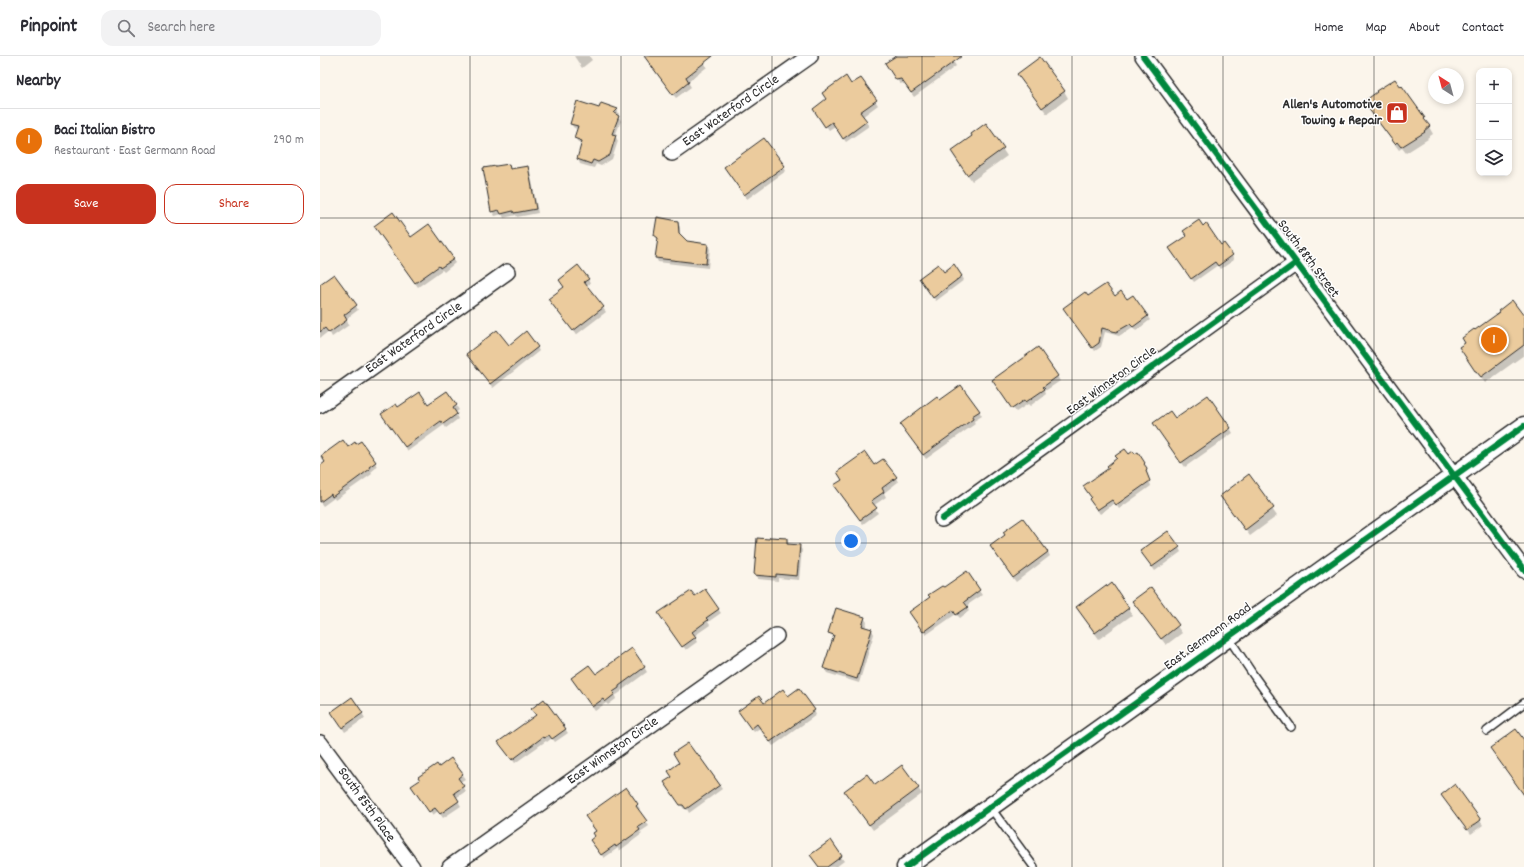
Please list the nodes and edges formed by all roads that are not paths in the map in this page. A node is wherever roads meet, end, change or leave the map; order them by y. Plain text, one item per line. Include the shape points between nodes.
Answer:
1 (810, 56) edge
2 (1143, 56) edge
3 (672, 153) dead end
4 (1296, 263) junction
5 (507, 272) dead end
6 (320, 405) edge
7 (1524, 426) edge
8 (1454, 476) junction
9 (942, 519) dead end
10 (1524, 570) edge
11 (776, 636) dead end
12 (1228, 637) junction
13 (1524, 704) edge
14 (1291, 727) dead end
15 (1487, 731) dead end
16 (320, 743) edge
17 (990, 807) junction
18 (412, 867) edge
19 (450, 867) edge
20 (906, 867) edge
21 (1034, 867) edge

1 - 3 street, East Waterford Circle
2 - 4 street, South 88th Street
4 - 8 street, South 88th Street
4 - 9 street, East Winnston Circle
5 - 6 street, East Waterford Circle
7 - 8 street, East Germann Road
8 - 10 street, South 88th Street
8 - 12 street, East Germann Road
11 - 19 street, East Winnston Circle
12 - 14 lane
12 - 17 street, East Germann Road
13 - 15 lane
16 - 18 street, South 85th Place
17 - 20 street, East Germann Road
17 - 21 lane

